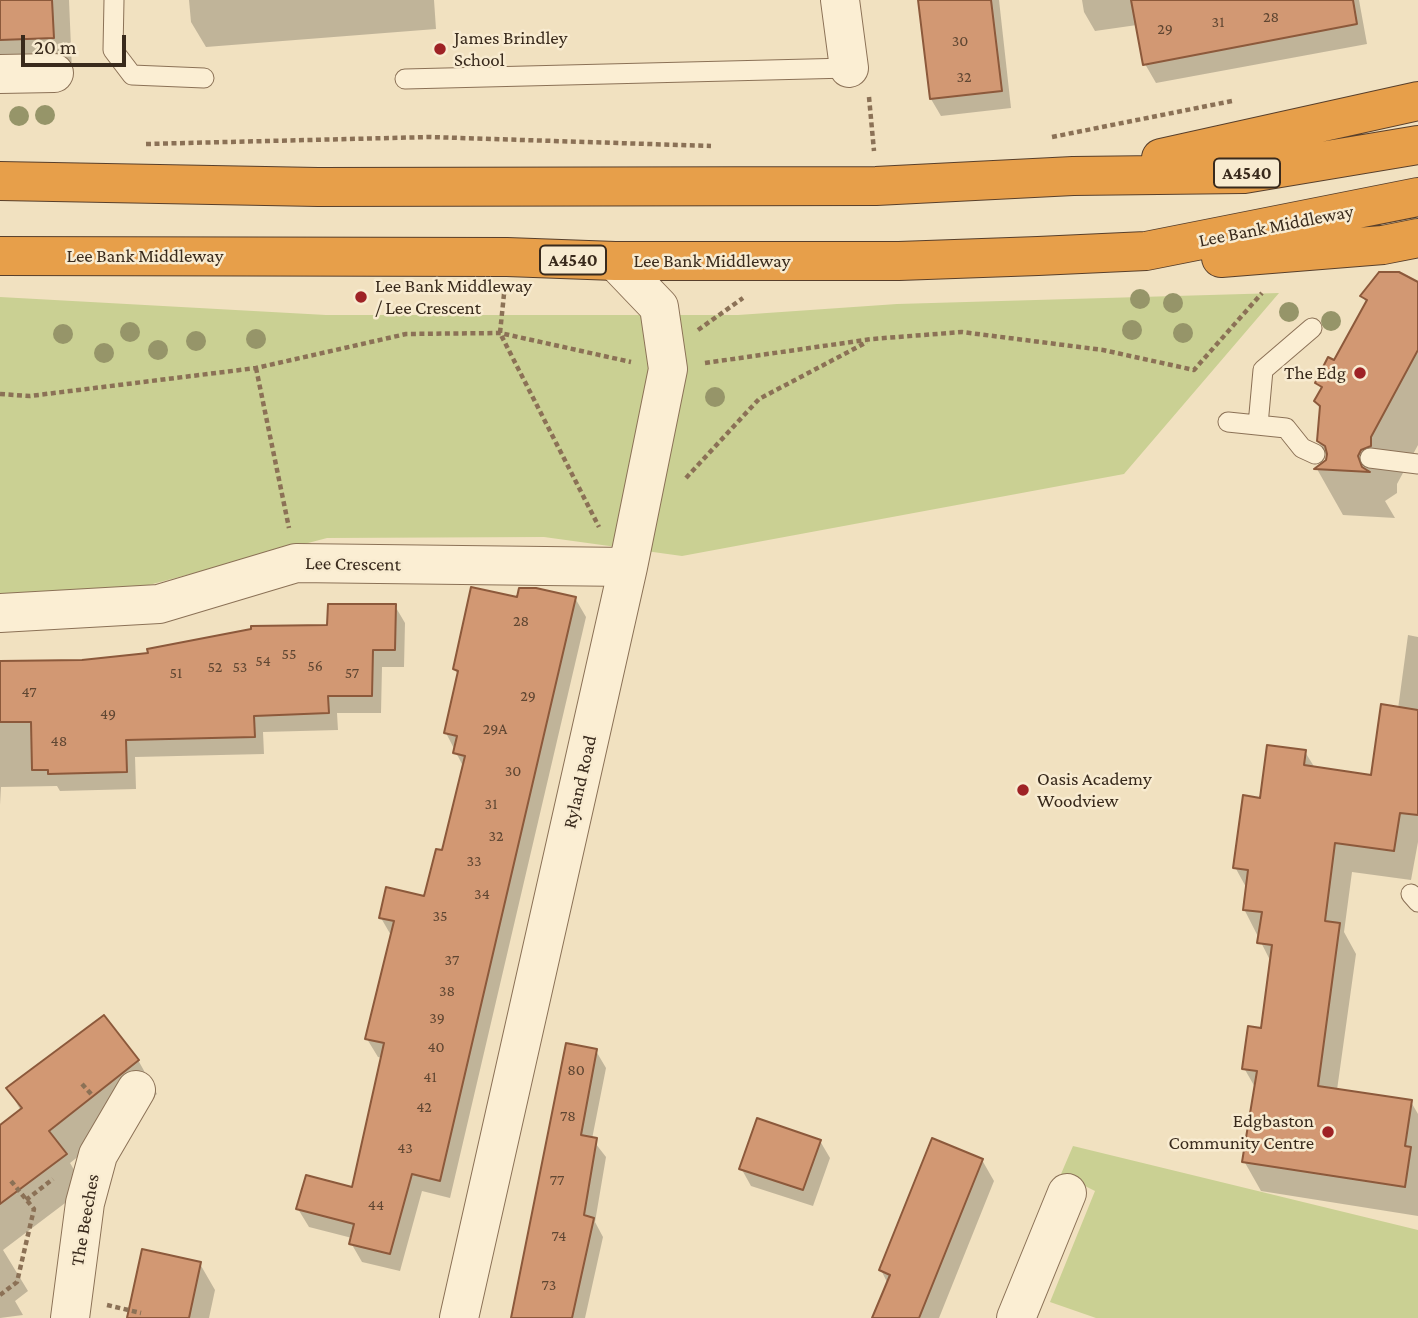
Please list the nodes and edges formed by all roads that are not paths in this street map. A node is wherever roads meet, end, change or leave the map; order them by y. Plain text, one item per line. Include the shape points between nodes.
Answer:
1 (114, 0) edge
2 (840, 0) edge
3 (849, 68) joint
4 (54, 73) dead end
5 (0, 74) edge
6 (204, 78) dead end
7 (405, 79) dead end
8 (1418, 101) edge
9 (1418, 145) edge
10 (1073, 176) junction
11 (0, 181) edge
12 (1418, 197) edge
13 (1418, 238) edge
14 (1146, 251) junction
15 (0, 256) edge
16 (615, 261) junction
17 (1312, 328) dead end
18 (1228, 422) dead end
19 (1258, 425) junction
20 (1315, 454) dead end
21 (1370, 458) dead end
22 (1418, 464) edge
23 (628, 567) junction
24 (0, 613) edge
25 (136, 1090) dead end
26 (1067, 1194) dead end
27 (70, 1318) edge
28 (459, 1318) edge
29 (1016, 1318) edge

1 - 6 lane via 113,50 132,75
2 - 3 street
3 - 7 lane
4 - 5 street
8 - 10 highway
9 - 10 highway, A4540 via 1244,174
10 - 11 highway, A4540 via 876,186 318,187
12 - 14 highway, Lee Bank Middleway / A4540
13 - 14 highway via 1206,260
14 - 16 highway, Lee Bank Middleway / A4540 via 900,261
15 - 16 highway, Lee Bank Middleway / A4540
16 - 23 street, Ryland Road via 659,307 668,369
17 - 19 lane via 1263,370
18 - 19 lane
19 - 20 lane via 1286,428 1302,448
21 - 22 lane
23 - 24 street, Lee Crescent via 296,563 159,604
23 - 28 street, Ryland Road
25 - 27 street, The Beeches via 98,1155 85,1203
26 - 29 street

